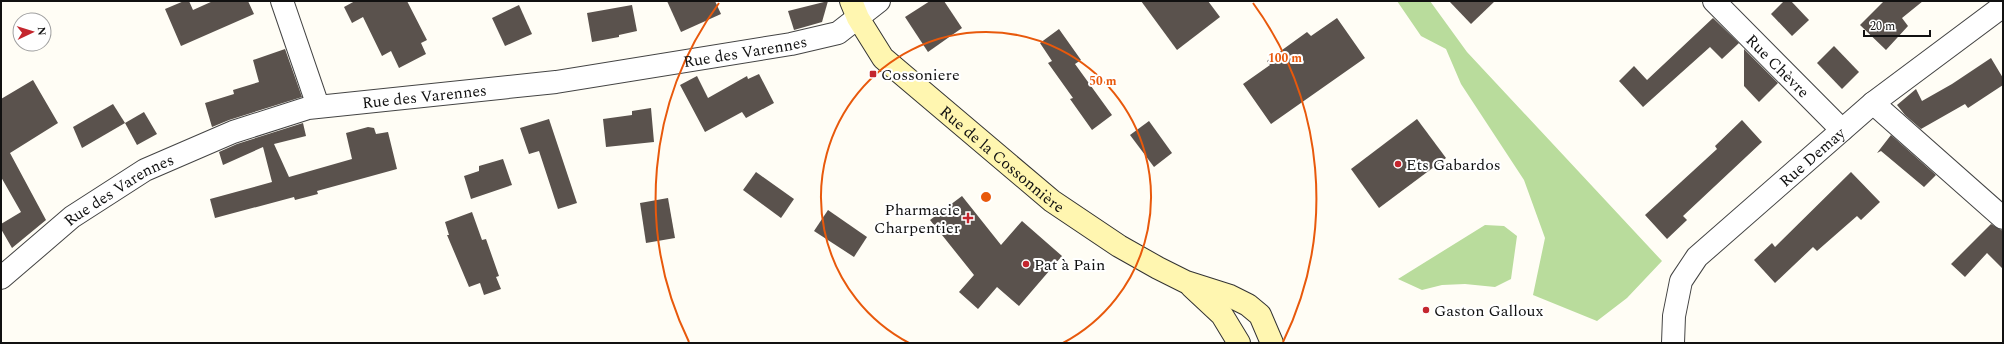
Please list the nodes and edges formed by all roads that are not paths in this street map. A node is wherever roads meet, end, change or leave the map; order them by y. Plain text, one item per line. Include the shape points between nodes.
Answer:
1 (282, 1) edge
2 (879, 1) edge
3 (1714, 1) edge
4 (2003, 6) edge
5 (855, 10) edge
6 (1874, 103) junction
7 (318, 106) junction
8 (1842, 130) junction
9 (2003, 218) edge
10 (1, 278) edge
11 (1186, 282) junction
12 (1239, 343) edge
13 (1272, 343) edge
14 (1673, 343) edge

1 - 7 street
2 - 5 street, Rue des Varennes
3 - 8 street, Rue Chèvre
4 - 6 street, Rue Demay
5 - 7 street, Rue des Varennes via 838,33 791,44 556,82
5 - 11 street, Rue de la Cossonnière via 882,58 1052,201 1119,246
6 - 8 street, Rue Demay
6 - 9 street
7 - 10 street, Rue des Varennes via 234,132 145,170 72,217
8 - 14 street, Rue Demay via 1697,257 1681,281 1674,316
11 - 12 street, Rue de la Cossonnière via 1222,315
11 - 13 street, Rue de la Cossonnière via 1230,296 1248,305 1260,314

